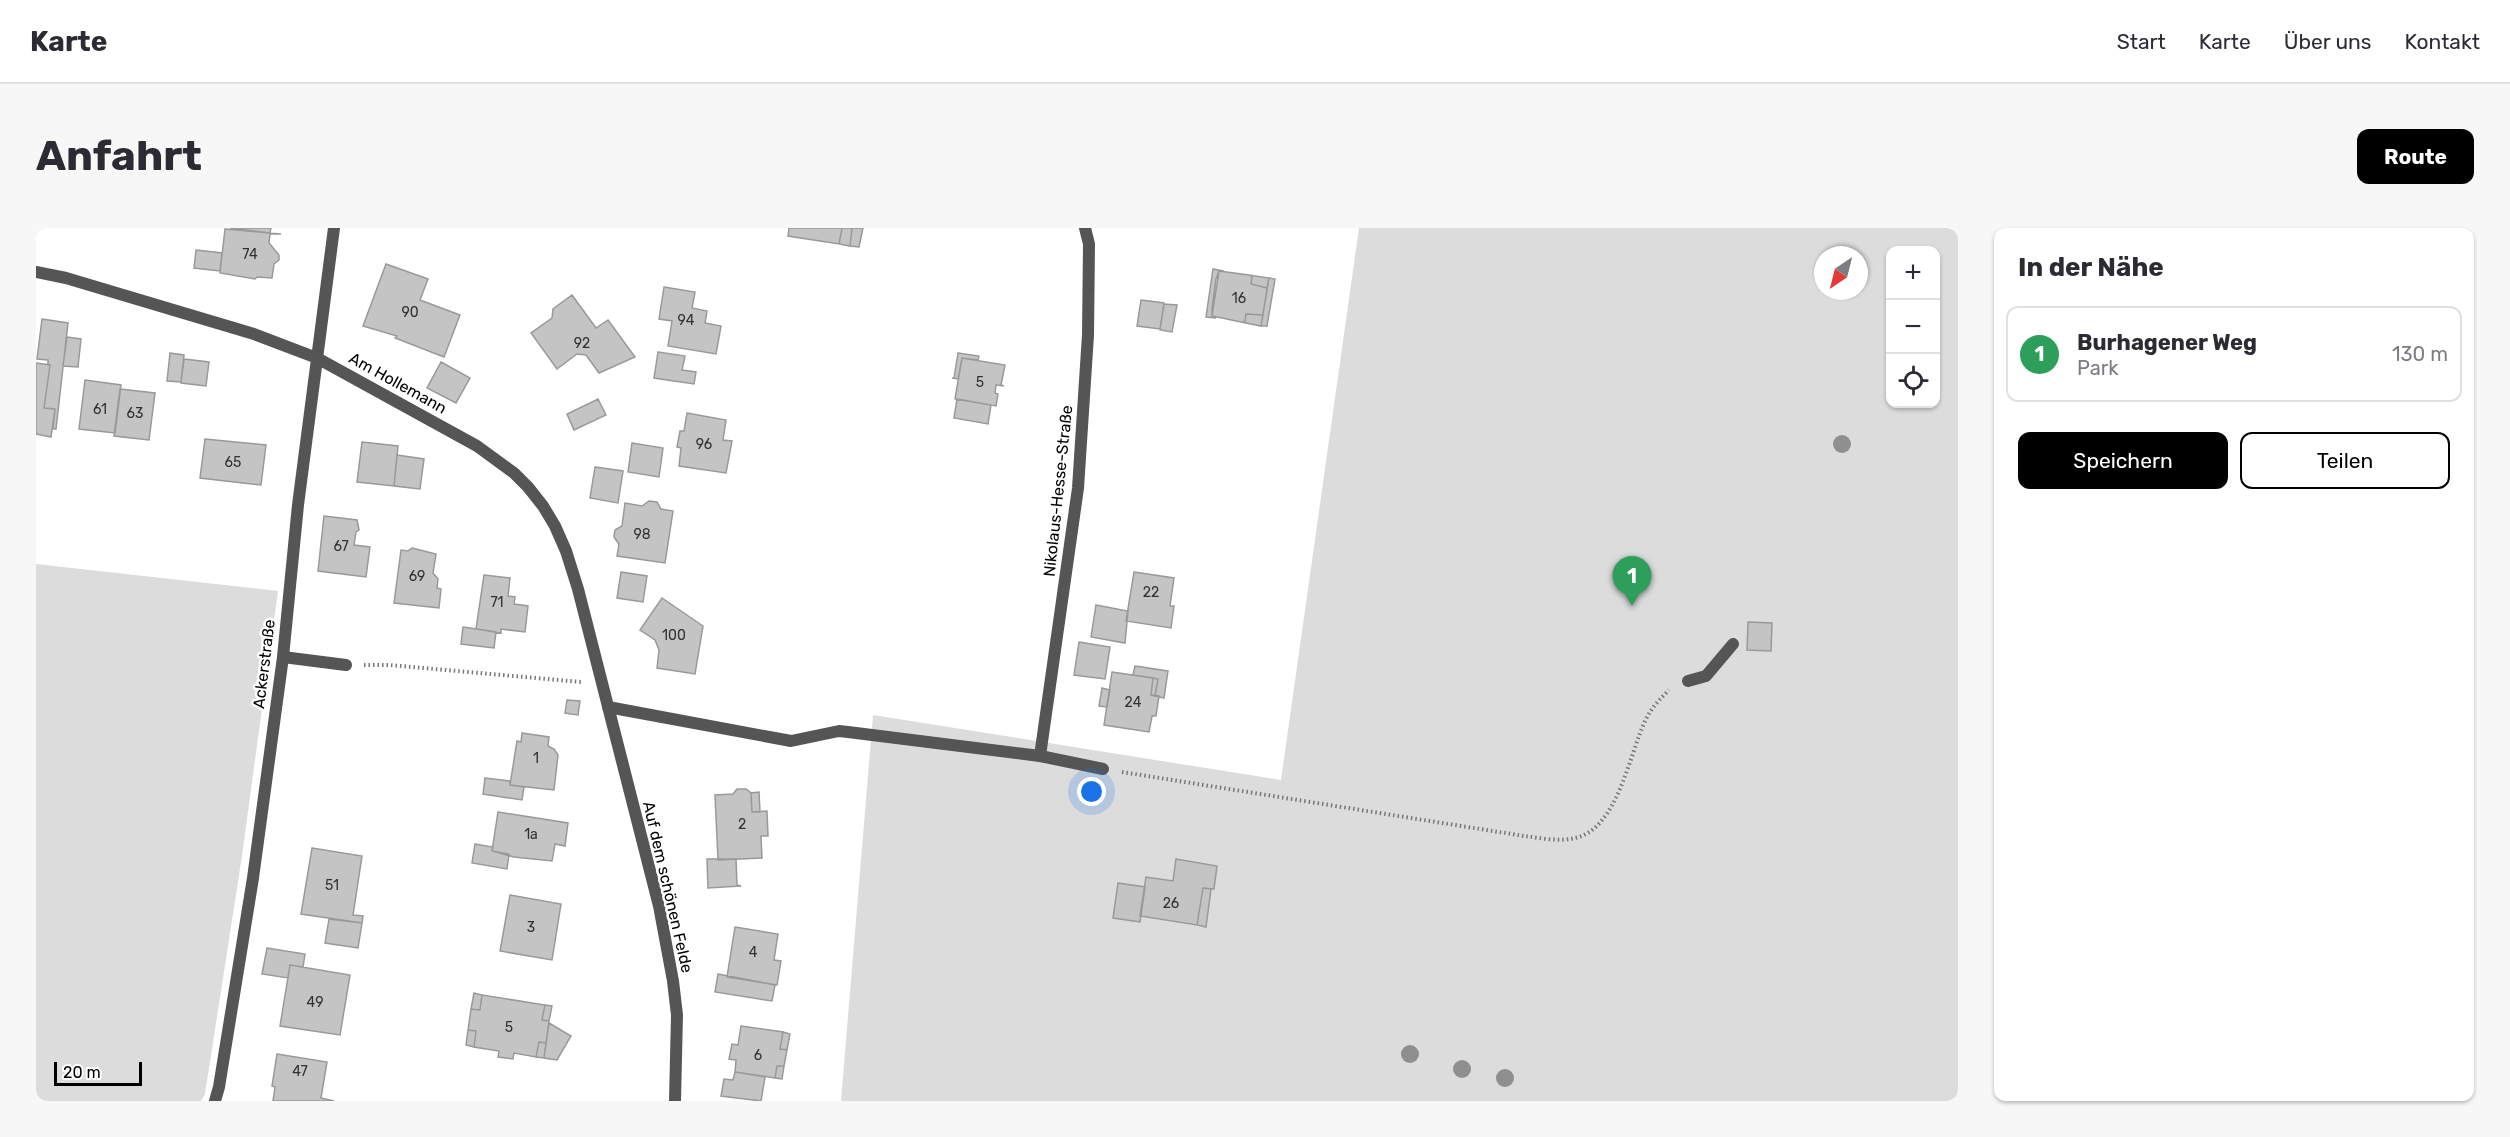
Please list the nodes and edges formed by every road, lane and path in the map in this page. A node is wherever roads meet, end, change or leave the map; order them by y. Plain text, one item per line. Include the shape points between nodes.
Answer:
1 (334, 228) edge
2 (1085, 228) edge
3 (36, 272) edge
4 (317, 358) junction
5 (1733, 644) dead end
6 (283, 657) junction
7 (346, 665) joint
8 (1688, 681) joint
9 (602, 684) junction
10 (608, 707) junction
11 (1040, 756) junction
12 (1103, 769) joint
13 (215, 1101) edge
14 (675, 1101) edge

1 - 4 street, Ackerstraße
2 - 11 street, Nikolaus-Hesse-Straße via 1089,244 1088,335 1078,488
3 - 4 street, Am Hollemann via 254,334
4 - 6 street, Ackerstraße
4 - 9 street, Am Hollemann via 477,446 528,487 555,526 566,551
5 - 8 street via 1706,676
6 - 7 street
6 - 13 street, Ackerstraße via 253,879
7 - 9 path via 389,664
8 - 12 path via 1657,701 1646,718 1614,805 1589,834 1574,839 1524,836
9 - 10 street, Auf dem schönen Felde
10 - 11 street via 791,741 839,731
10 - 14 street, Auf dem schönen Felde via 659,906 673,981 678,1042
11 - 12 street

